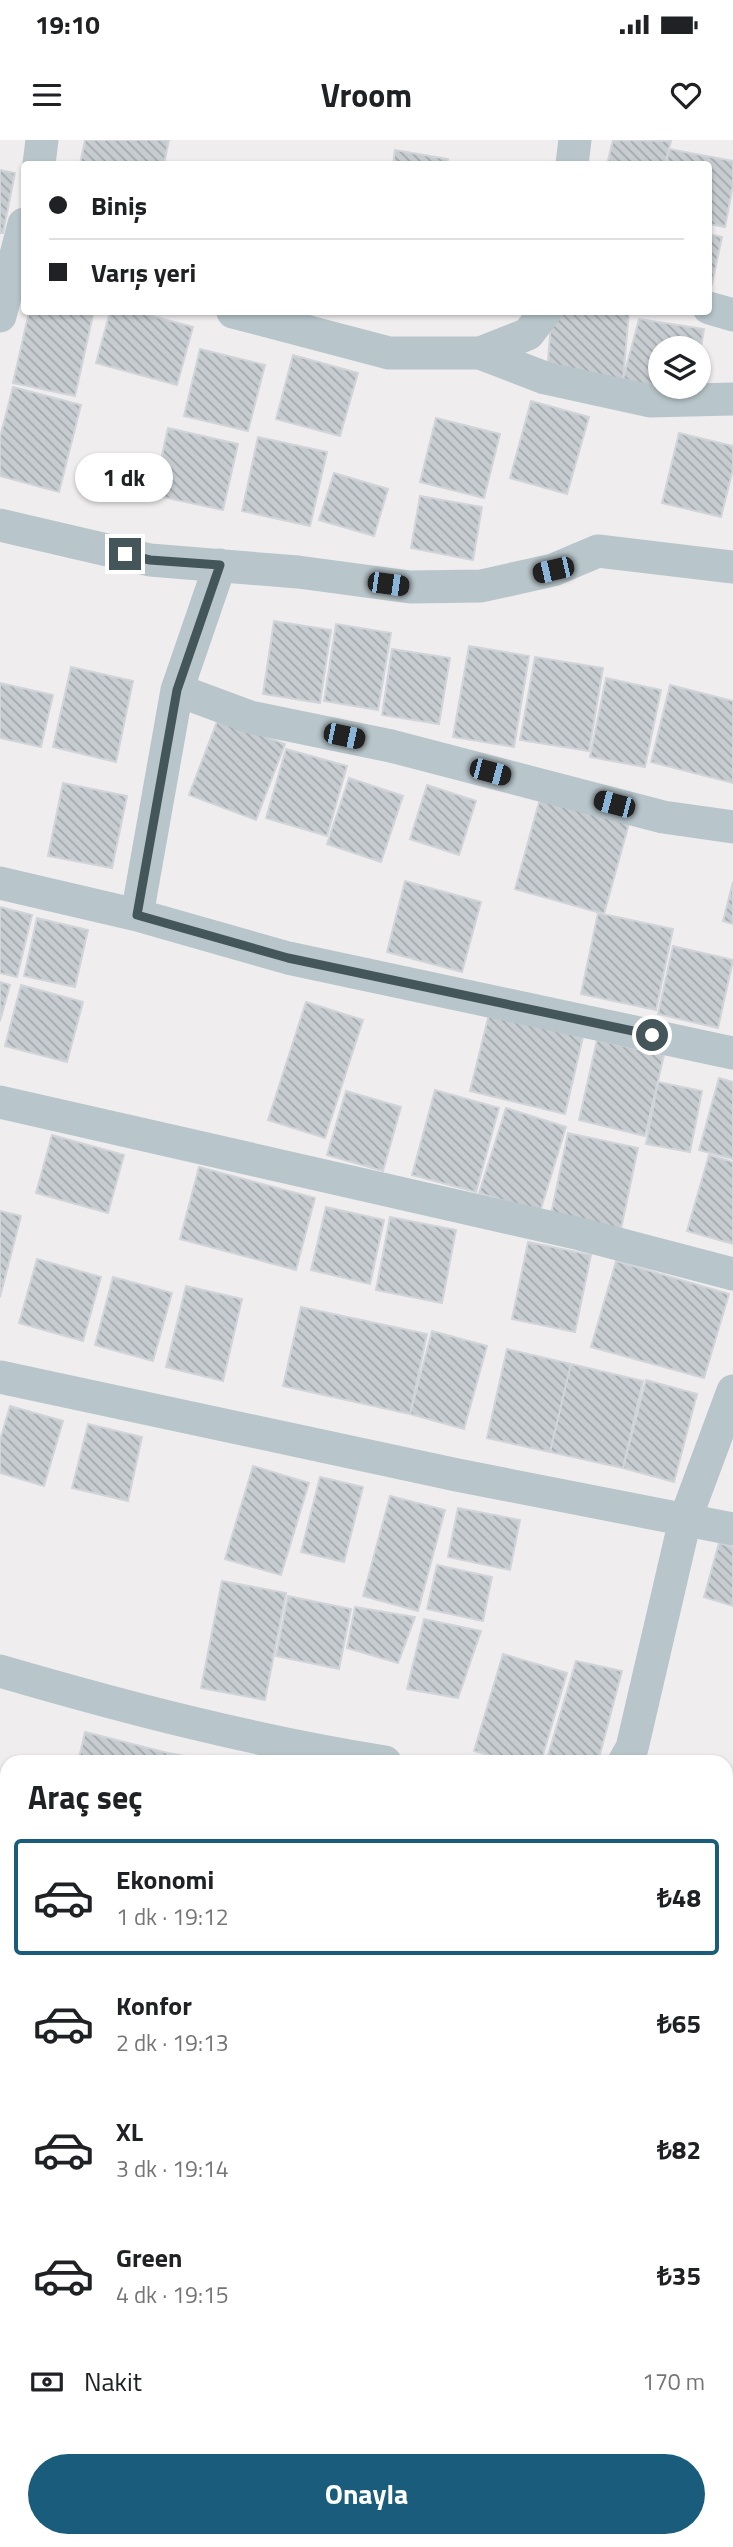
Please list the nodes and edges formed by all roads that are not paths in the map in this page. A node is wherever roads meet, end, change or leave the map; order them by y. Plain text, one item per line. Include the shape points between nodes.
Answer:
1 (43, 140) edge
2 (575, 140) edge
3 (40, 161) edge
4 (572, 161) edge
5 (19, 264) edge
6 (712, 309) edge
7 (244, 315) edge
8 (543, 315) edge
9 (733, 315) edge
10 (0, 316) edge
11 (480, 353) junction
12 (733, 399) edge
13 (0, 526) edge
14 (220, 565) junction
15 (733, 567) edge
16 (177, 690) junction
17 (733, 827) edge
18 (0, 883) edge
19 (137, 915) junction
20 (733, 1053) edge
21 (0, 1102) edge
22 (733, 1274) edge
23 (0, 1377) edge
24 (733, 1391) edge
25 (685, 1520) junction
26 (733, 1529) edge
27 (0, 1671) edge
28 (341, 1755) edge
29 (628, 1755) edge

1 - 3 street
2 - 4 street
5 - 10 street
6 - 9 street
7 - 11 street via 389,353
8 - 11 street via 528,334
11 - 12 street via 545,378 650,401
13 - 14 street via 150,560
14 - 15 street via 411,587 481,586 553,570 598,551
14 - 16 street
16 - 17 street via 250,717 391,746 663,817
16 - 19 street
18 - 19 street
19 - 20 street via 288,958
21 - 22 street via 580,1234
23 - 25 street
24 - 25 street
25 - 26 street
25 - 29 street
27 - 28 street via 134,1710

